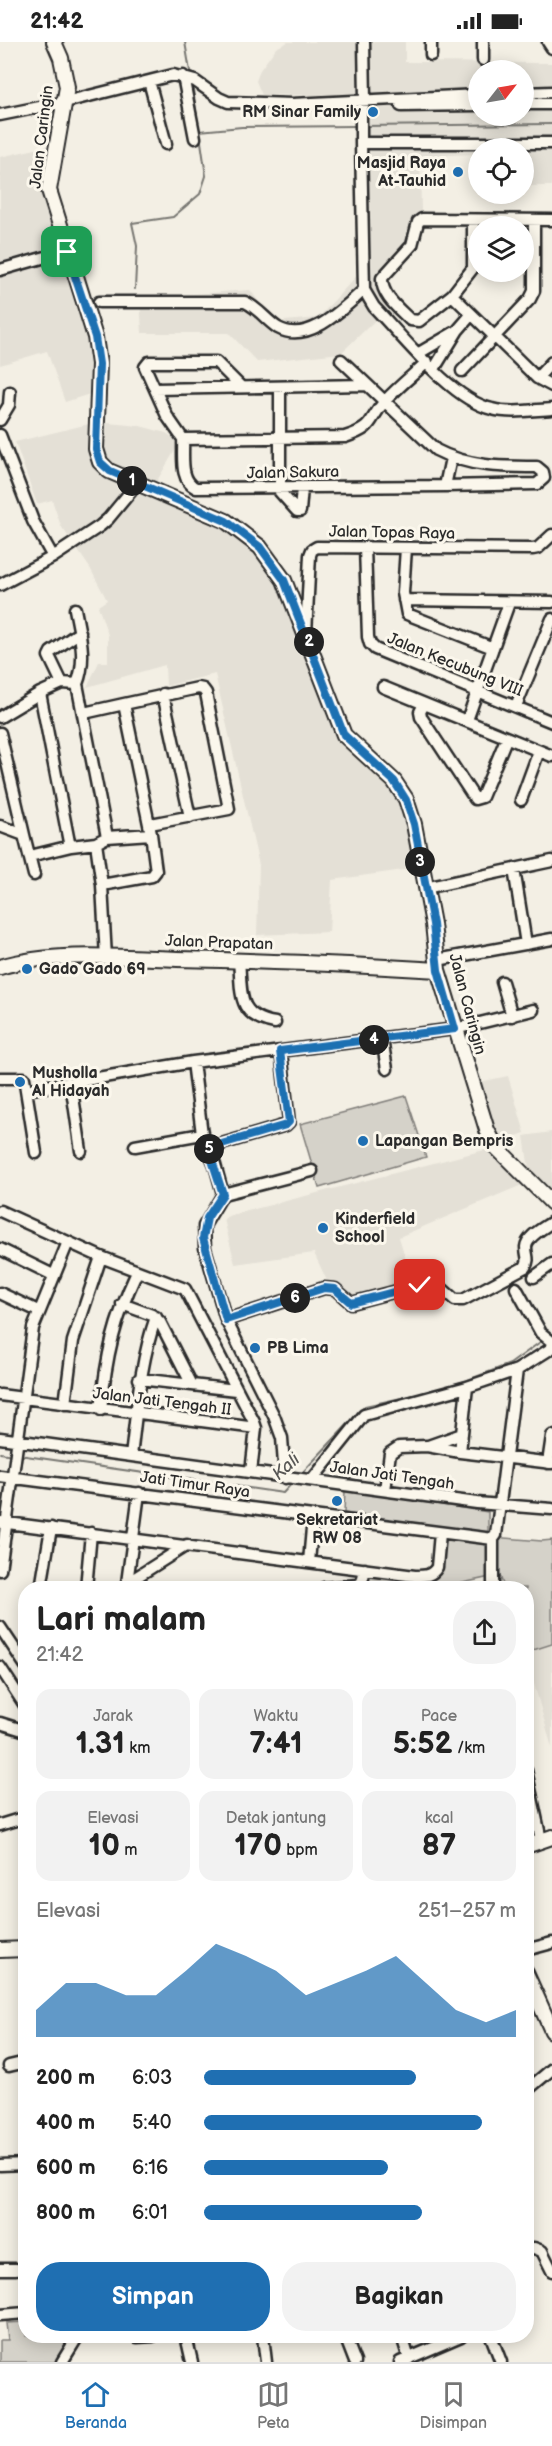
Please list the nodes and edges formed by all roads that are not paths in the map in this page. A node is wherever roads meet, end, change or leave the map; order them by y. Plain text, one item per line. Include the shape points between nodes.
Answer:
1 (54, 42) edge
2 (364, 42) edge
3 (431, 42) edge
4 (483, 42) edge
5 (548, 42) edge
6 (552, 48) edge
7 (431, 55) dead end
8 (483, 60) dead end
9 (189, 79) junction
10 (149, 81) junction
11 (552, 92) edge
12 (534, 93) edge
13 (468, 96) edge
14 (65, 102) junction
15 (534, 104) edge
16 (552, 104) edge
17 (468, 105) edge
18 (363, 106) junction
19 (0, 115) edge
20 (195, 138) dead end
21 (361, 140) junction
22 (552, 143) edge
23 (166, 144) dead end
24 (534, 219) edge
25 (468, 220) edge
26 (552, 220) edge
27 (67, 252) junction
28 (0, 270) edge
29 (468, 274) edge
30 (534, 282) edge
31 (364, 290) junction
32 (452, 295) junction
33 (99, 302) dead end
34 (471, 315) junction
35 (458, 330) junction
36 (494, 338) junction
37 (419, 353) junction
38 (341, 360) dead end
39 (552, 362) edge
40 (431, 365) junction
41 (462, 371) dead end
42 (537, 378) junction
43 (366, 385) junction
44 (552, 386) edge
45 (241, 387) junction
46 (280, 387) junction
47 (155, 389) junction
48 (9, 392) dead end
49 (384, 402) junction
50 (552, 410) edge
51 (0, 420) edge
52 (0, 435) edge
53 (279, 437) junction
54 (183, 439) junction
55 (451, 458) junction
56 (137, 484) junction
57 (445, 486) junction
58 (280, 488) junction
59 (302, 488) junction
60 (552, 535) edge
61 (365, 547) junction
62 (405, 548) junction
63 (53, 557) junction
64 (0, 585) edge
65 (404, 600) junction
66 (552, 602) edge
67 (509, 603) junction
68 (75, 609) dead end
69 (552, 618) edge
70 (80, 632) junction
71 (306, 634) junction
72 (493, 648) junction
73 (62, 682) junction
74 (77, 684) junction
75 (383, 687) dead end
76 (477, 690) junction
77 (40, 693) junction
78 (163, 694) junction
79 (124, 704) junction
80 (424, 704) junction
81 (516, 706) junction
82 (84, 713) junction
83 (0, 717) edge
84 (467, 720) junction
85 (552, 722) edge
86 (0, 733) edge
87 (506, 739) junction
88 (539, 751) junction
89 (552, 756) edge
90 (521, 800) dead end
91 (190, 817) junction
92 (0, 826) edge
93 (150, 829) junction
94 (24, 835) junction
95 (107, 837) junction
96 (96, 843) junction
97 (71, 846) junction
98 (30, 856) junction
99 (552, 861) edge
100 (514, 869) junction
101 (34, 875) dead end
102 (102, 885) junction
103 (425, 888) junction
104 (552, 939) edge
105 (526, 944) junction
106 (106, 958) junction
107 (239, 960) junction
108 (438, 965) junction
109 (0, 967) edge
110 (502, 982) dead end
111 (533, 1010) dead end
112 (512, 1016) junction
113 (274, 1023) dead end
114 (455, 1029) junction
115 (382, 1039) junction
116 (280, 1051) junction
117 (193, 1062) junction
118 (387, 1069) dead end
119 (0, 1078) edge
120 (70, 1083) junction
121 (26, 1090) junction
122 (202, 1134) junction
123 (135, 1146) dead end
124 (208, 1148) junction
125 (81, 1151) dead end
126 (36, 1153) dead end
127 (312, 1171) dead end
128 (223, 1194) junction
129 (552, 1203) edge
130 (0, 1211) edge
131 (552, 1222) edge
132 (68, 1242) junction
133 (0, 1248) edge
134 (101, 1257) junction
135 (552, 1264) edge
136 (137, 1272) junction
137 (53, 1275) junction
138 (534, 1277) dead end
139 (516, 1288) dead end
140 (0, 1293) edge
141 (122, 1304) junction
142 (39, 1311) junction
143 (156, 1317) junction
144 (226, 1320) junction
145 (549, 1342) edge
146 (517, 1370) junction
147 (140, 1379) junction
148 (192, 1385) junction
149 (467, 1386) junction
150 (236, 1390) junction
151 (0, 1395) edge
152 (25, 1399) junction
153 (64, 1404) junction
154 (101, 1410) junction
155 (136, 1414) junction
156 (256, 1428) junction
157 (462, 1434) junction
158 (552, 1436) edge
159 (0, 1438) edge
160 (17, 1444) junction
161 (427, 1446) junction
162 (460, 1452) junction
163 (130, 1456) junction
164 (505, 1457) junction
165 (550, 1463) edge
166 (251, 1472) junction
167 (14, 1473) junction
168 (0, 1476) edge
169 (298, 1479) junction
170 (385, 1490) junction
171 (139, 1493) junction
172 (498, 1505) junction
173 (552, 1509) edge
174 (313, 1517) junction
175 (4, 1522) edge
176 (51, 1528) junction
177 (91, 1533) junction
178 (440, 1533) junction
179 (133, 1538) junction
180 (493, 1539) junction
181 (188, 1545) junction
182 (309, 1562) junction
183 (365, 1569) junction
184 (0, 1570) edge
185 (42, 1581) edge
186 (87, 1581) edge
187 (128, 1581) edge
188 (134, 1581) edge
189 (362, 1581) edge
190 (493, 1581) edge
191 (0, 1627) edge
192 (18, 1654) edge
193 (0, 1667) edge
194 (18, 1695) edge
195 (0, 1723) edge
196 (18, 1729) edge
197 (534, 1798) edge
198 (18, 1819) edge
199 (0, 1825) edge
200 (546, 1839) edge
201 (552, 1943) edge
202 (534, 1948) edge
203 (18, 1949) edge
204 (0, 1950) edge
205 (534, 1991) edge
206 (552, 2031) edge
207 (18, 2064) edge
208 (9, 2066) dead end
209 (552, 2069) edge
210 (534, 2084) edge
211 (18, 2164) edge
212 (0, 2165) edge
213 (534, 2248) edge
214 (0, 2269) edge
215 (16, 2269) dead end
216 (552, 2271) edge
217 (18, 2314) edge
218 (0, 2315) edge
219 (74, 2343) edge
220 (188, 2343) edge
221 (264, 2343) edge
222 (348, 2343) edge
223 (403, 2343) edge
224 (445, 2343) edge
225 (494, 2343) edge
226 (405, 2360) edge
227 (62, 2362) edge
228 (192, 2362) edge
229 (266, 2362) edge
230 (355, 2362) edge
231 (501, 2362) edge

1 - 14 main road, Jalan Caringin via 64,70
2 - 18 street
3 - 7 street
4 - 8 street
5 - 6 street
9 - 10 street via 173,75
9 - 18 street via 228,102
9 - 20 street
10 - 14 street
10 - 23 street
11 - 12 street
13 - 18 street
14 - 19 street
14 - 27 main road, Jalan Caringin via 49,190
15 - 16 street
17 - 18 street
18 - 21 street
21 - 22 street
21 - 31 street
24 - 26 street
25 - 32 street via 422,219 412,245 382,278 389,297 414,322
27 - 28 street
27 - 56 main road, Jalan Caringin via 95,337 99,364 96,449 100,462 110,471
29 - 32 street
30 - 36 street via 530,299
31 - 33 street via 314,330 295,331 279,328 245,302
31 - 37 street via 374,307
32 - 34 street
34 - 35 street
34 - 36 street
35 - 37 street
35 - 40 street
36 - 41 street
36 - 42 street
37 - 40 street
38 - 43 street
39 - 42 street
40 - 49 street
40 - 50 street via 475,404 494,410
42 - 44 street
43 - 46 street
43 - 49 street
45 - 46 street
45 - 47 street
45 - 47 street via 216,362 149,362 145,367
46 - 53 street
47 - 54 street
48 - 51 street via 9,405
49 - 53 street via 362,432 345,437
49 - 55 street via 425,442
52 - 63 street via 33,521
53 - 54 street
53 - 58 street
54 - 58 street, Jalan Sakura via 184,477 188,484 196,488
55 - 57 street
55 - 57 street, Jalan Sakura via 491,467 537,467 544,478 537,484
56 - 63 street via 108,519
56 - 71 main road, Jalan Caringin via 226,521 260,547 284,580
57 - 59 street, Jalan Sakura
58 - 59 street, Jalan Sakura
58 - 59 street via 283,498 300,511
60 - 62 street, Jalan Topas Raya via 533,549
61 - 62 street, Jalan Topas Raya
61 - 71 street, Jalan Topas Raya via 312,550
61 - 76 street, Jalan Kecubung VIII via 370,644
62 - 65 street
63 - 64 street
65 - 67 street
65 - 72 street via 406,613 411,617
66 - 67 street
67 - 72 street
68 - 70 street
69 - 81 street
70 - 73 street via 49,656
70 - 74 street via 83,664
71 - 103 main road, Jalan Caringin via 344,735 394,781 406,800
72 - 76 street
73 - 74 street
73 - 77 street
74 - 82 street
75 - 80 street
76 - 81 street, Jalan Kecubung VIII
76 - 84 street
77 - 83 street
77 - 97 street
78 - 79 street
78 - 91 street
78 - 91 street via 198,688 206,693 229,809
79 - 82 street
79 - 93 street
80 - 84 street
80 - 87 street via 421,717 475,799 482,797
81 - 85 street, Jalan Kecubung VIII
82 - 95 street
84 - 87 street
86 - 94 street
87 - 88 street
88 - 89 street
88 - 90 street
91 - 93 street
92 - 94 street
93 - 95 street
93 - 102 street via 155,875
94 - 98 street
95 - 96 street
96 - 97 street
96 - 102 street
97 - 98 street
98 - 101 street
99 - 100 street
100 - 103 street
100 - 105 street
102 - 106 street
103 - 108 main road, Jalan Caringin
104 - 105 street
105 - 108 street
106 - 107 main road, Jalan Prapatan
106 - 109 main road, Jalan Prapatan via 38,958
107 - 108 main road, Jalan Prapatan
107 - 113 street via 244,1007 255,1018
108 - 114 main road, Jalan Caringin
110 - 112 street
111 - 112 street
112 - 114 street
114 - 115 street
114 - 129 main road, Jalan Caringin via 487,1130 496,1146
115 - 116 street
115 - 118 street
116 - 117 street
116 - 124 street via 289,1122
117 - 120 street
117 - 122 street
119 - 121 street via 24,1078
120 - 121 street
120 - 125 street
121 - 126 street
122 - 123 street
122 - 124 street
124 - 128 street
127 - 128 street
128 - 144 street via 207,1218 203,1238
130 - 132 street
131 - 144 street via 529,1241 525,1267 459,1301 436,1283 351,1303 329,1288
132 - 134 street
132 - 137 street
133 - 137 street
134 - 136 street
134 - 153 street via 73,1341
135 - 138 street
136 - 141 street
136 - 150 street via 185,1288
137 - 142 street
139 - 145 street
140 - 142 street
141 - 143 street
141 - 154 street via 106,1361
142 - 152 street
143 - 147 street
143 - 148 street
144 - 169 street via 274,1416
145 - 146 street
146 - 149 street
146 - 164 street
147 - 148 street
147 - 155 street
148 - 150 street
149 - 157 street
149 - 169 street via 364,1415
150 - 156 street
151 - 152 street, Jalan Jati Tengah II
152 - 153 street, Jalan Jati Tengah II
152 - 160 street
153 - 154 street, Jalan Jati Tengah II
154 - 155 street, Jalan Jati Tengah II
155 - 156 street, Jalan Jati Tengah II
155 - 163 street
156 - 166 street
157 - 161 street
157 - 162 street
158 - 165 street
159 - 160 street, Jalan Jati Tengah
160 - 163 street, Jalan Jati Tengah
160 - 167 street
161 - 162 street
161 - 170 street via 393,1449
162 - 164 street
163 - 166 street, Jalan Jati Tengah
164 - 165 street
164 - 172 street
166 - 169 street, Jalan Jati Tengah
167 - 168 street, Jati Timur Raya
167 - 171 street, Jati Timur Raya
167 - 175 street
169 - 170 street, Jalan Jati Tengah
170 - 172 street, Jalan Jati Tengah
171 - 174 street, Jati Timur Raya
171 - 179 street
172 - 173 street, Jalan Jati Tengah
172 - 180 street
174 - 178 street, Jati Timur Raya
174 - 182 street
175 - 176 street
175 - 184 street
176 - 177 street
176 - 185 street
177 - 179 street
177 - 186 street
178 - 180 street, Jati Timur Raya
178 - 183 street via 437,1567 431,1575
179 - 181 street
179 - 187 street
180 - 190 street
181 - 182 street
181 - 188 street
182 - 183 street
183 - 189 street
191 - 192 street
193 - 194 street
195 - 196 street
197 - 200 street
198 - 199 street
201 - 202 street
203 - 204 main road
205 - 206 main road
207 - 208 street
209 - 210 street
211 - 212 street
213 - 216 street via 542,2251
214 - 215 street
217 - 218 street
219 - 227 street
220 - 228 street
221 - 229 street
222 - 230 street
223 - 226 street
224 - 226 street
225 - 231 street

